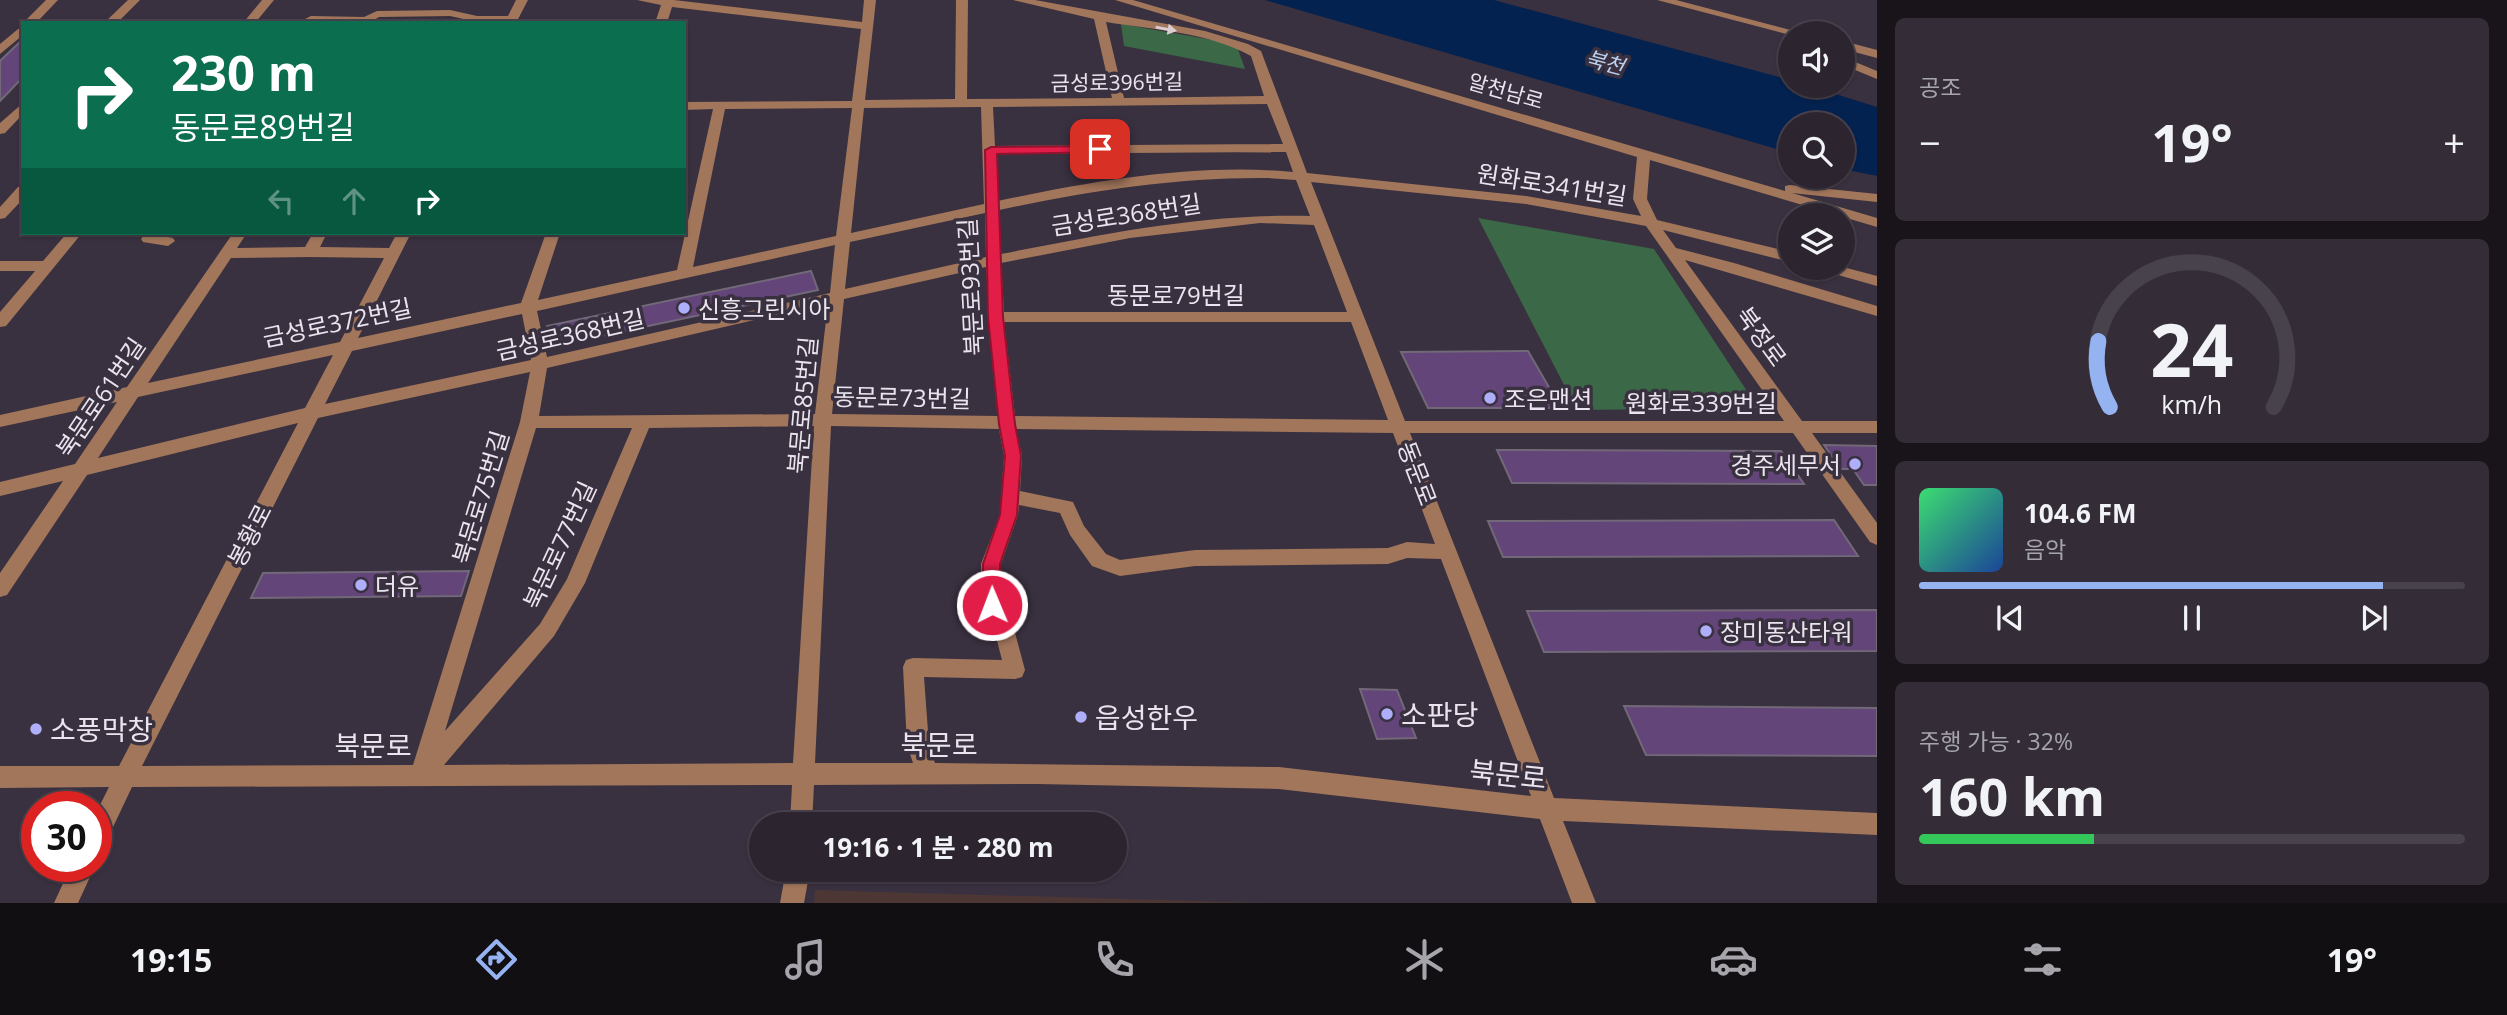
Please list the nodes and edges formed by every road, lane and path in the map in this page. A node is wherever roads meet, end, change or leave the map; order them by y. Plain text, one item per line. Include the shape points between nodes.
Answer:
1 (52, 0) edge
2 (134, 0) edge
3 (268, 0) edge
4 (522, 0) edge
5 (643, 0) edge
6 (870, 0) edge
7 (962, 0) edge
8 (1089, 0) edge
9 (1121, 0) edge
10 (1662, 0) edge
11 (1714, 0) edge
12 (668, 1) edge
13 (1024, 1) edge
14 (1701, 10) junction
15 (1176, 16) junction
16 (312, 18) edge
17 (1099, 18) junction
18 (31, 21) edge
19 (112, 21) edge
20 (251, 21) edge
21 (511, 21) edge
22 (662, 21) edge
23 (867, 26) junction
24 (1778, 29) edge
25 (21, 30) edge
26 (1778, 40) edge
27 (1272, 45) junction
28 (1855, 48) edge
29 (0, 50) edge
30 (1855, 52) edge
31 (1873, 53) edge
32 (1855, 66) edge
33 (1260, 69) junction
34 (1877, 75) edge
35 (1273, 100) junction
36 (1119, 102) junction
37 (961, 103) junction
38 (987, 103) junction
39 (859, 104) junction
40 (686, 106) edge
41 (720, 106) junction
42 (21, 111) edge
43 (0, 113) edge
44 (0, 130) edge
45 (1292, 148) junction
46 (991, 150) junction
47 (1644, 153) junction
48 (1302, 175) junction
49 (1748, 184) junction
50 (21, 192) edge
51 (1877, 198) edge
52 (992, 208) junction
53 (1877, 210) edge
54 (0, 215) edge
55 (1320, 221) junction
56 (1871, 221) edge
57 (1652, 225) junction
58 (73, 235) edge
59 (151, 235) edge
60 (239, 235) edge
61 (319, 235) edge
62 (403, 235) edge
63 (552, 235) edge
64 (844, 239) junction
65 (169, 241) dead end
66 (310, 252) junction
67 (1672, 252) junction
68 (226, 253) junction
69 (394, 253) junction
70 (1778, 254) edge
71 (995, 260) junction
72 (0, 266) edge
73 (47, 266) junction
74 (684, 272) junction
75 (1855, 275) edge
76 (1877, 281) edge
77 (837, 295) junction
78 (528, 306) junction
79 (1877, 311) edge
80 (996, 317) junction
81 (1357, 317) junction
82 (0, 322) edge
83 (347, 345) junction
84 (540, 365) junction
85 (133, 391) junction
86 (312, 413) junction
87 (823, 420) junction
88 (0, 421) edge
89 (643, 421) junction
90 (529, 422) junction
91 (1007, 424) junction
92 (1400, 427) junction
93 (1797, 427) junction
94 (1877, 427) edge
95 (79, 471) junction
96 (0, 489) edge
97 (1010, 496) junction
98 (1877, 537) edge
99 (1448, 552) junction
100 (0, 589) edge
101 (928, 774) junction
102 (126, 775) junction
103 (421, 775) junction
104 (806, 775) junction
105 (0, 777) edge
106 (112, 804) edge
107 (1547, 809) junction
108 (802, 812) edge
109 (1877, 824) edge
110 (76, 882) edge
111 (795, 882) edge
112 (66, 903) edge
113 (792, 903) edge
114 (1584, 903) edge

1 - 18 street
2 - 19 street
3 - 20 street
4 - 21 street
5 - 12 street
6 - 23 street, 북문로85번길
7 - 37 street
8 - 13 street via 1089,4 1071,8
9 - 15 street, 알천남로
10 - 14 street
10 - 26 street
11 - 14 street
12 - 22 street
12 - 23 street
13 - 17 street
14 - 24 street
15 - 17 street
15 - 27 street, 알천남로
16 - 21 street via 366,20 377,14 450,13
17 -> 33 street, 동문로 via 1248,47 1257,54
17 - 36 street
23 - 39 street, 북문로85번길
25 - 29 street
27 - 33 street via 1262,56
27 - 47 street, 알천남로
28 - 31 street
30 - 31 street
32 - 34 street
33 - 35 street, 동문로
35 - 36 street, 금성로396번길
35 - 45 street, 동문로
36 - 38 street, 금성로396번길
37 - 38 street, 금성로396번길
37 - 39 street, 금성로396번길
38 - 46 street, 북문로93번길
39 - 41 street, 금성로396번길
39 - 64 street, 북문로85번길
40 - 41 street, 금성로396번길
41 - 74 street
42 - 43 street
42 - 44 street
45 - 46 street
45 - 48 street, 동문로
46 - 52 street, 북문로93번길
47 - 49 street, 알천남로
47 - 57 street, 북정로 via 1640,199
48 - 52 street, 금성로372번길 via 1255,173 1131,182
48 - 55 street, 동문로
48 - 57 street, 원화로341번길 via 1541,202
49 - 51 street
49 - 56 street, 알천남로
50 - 54 street
52 - 64 street, 금성로372번길
52 - 71 street, 북문로93번길
53 - 56 street, 알천남로
55 - 71 street, 금성로368번길 via 1260,219 1178,226
55 - 81 street, 동문로
57 - 67 street, 북정로
57 - 70 street, 원화로341번길
58 - 73 street
59 - 65 street via 148,239
60 - 68 street, 북문로61번길
61 - 66 street
62 - 69 street, 봉황로
63 - 78 street
64 - 74 street, 금성로372번길
64 - 77 street, 북문로85번길
66 - 68 street
66 - 69 street
67 - 79 street
67 - 93 street, 북정로
68 - 85 street, 북문로61번길
69 - 83 street, 봉황로
71 - 77 street, 금성로368번길
71 - 80 street, 북문로93번길
72 - 73 street
73 - 82 street
74 - 78 street, 금성로372번길
75 - 76 street
77 - 84 street, 금성로368번길
77 - 87 street, 북문로85번길
78 - 83 street, 금성로372번길
78 - 84 street, 북문로75번길
80 - 81 street, 동문로79번길
80 - 91 street, 북문로93번길
81 - 92 street, 동문로
83 - 85 street, 금성로372번길
83 - 86 street, 봉황로
84 - 86 street, 금성로368번길
84 - 90 street, 북문로75번길
85 - 88 street, 금성로372번길
85 - 95 street, 북문로61번길
86 - 95 street, 금성로368번길
86 - 102 street, 봉황로
87 - 89 street, 동문로73번길
87 - 91 street, 동문로73번길
87 - 104 street, 북문로85번길
89 - 90 street, 동문로73번길
89 - 103 street, 북문로77번길 via 575,583 547,630
90 - 103 street, 북문로75번길
91 - 92 street, 동문로73번길
91 - 97 street, 북문로93번길 via 1013,456
92 - 93 street, 원화로339번길
92 - 99 street, 동문로
93 - 94 street, 원화로339번길
93 - 98 street, 북정로
95 - 96 street, 금성로368번길
95 - 100 street, 북문로61번길
97 - 99 street via 1067,507 1099,560 1120,568 1195,558
97 - 101 street, 북문로93번길 via 1009,515 991,564 992,605 1015,670 913,667 918,745
99 - 107 street, 동문로
101 - 104 street, 북문로
101 - 107 street, 북문로 via 1279,778
102 - 103 street, 북문로
102 - 105 street, 북문로
102 - 106 street, 봉황로
103 - 104 street, 북문로
104 - 108 street, 북문로85번길
107 - 109 street, 북문로
107 - 114 street, 동문로
110 - 112 street
111 - 113 street

